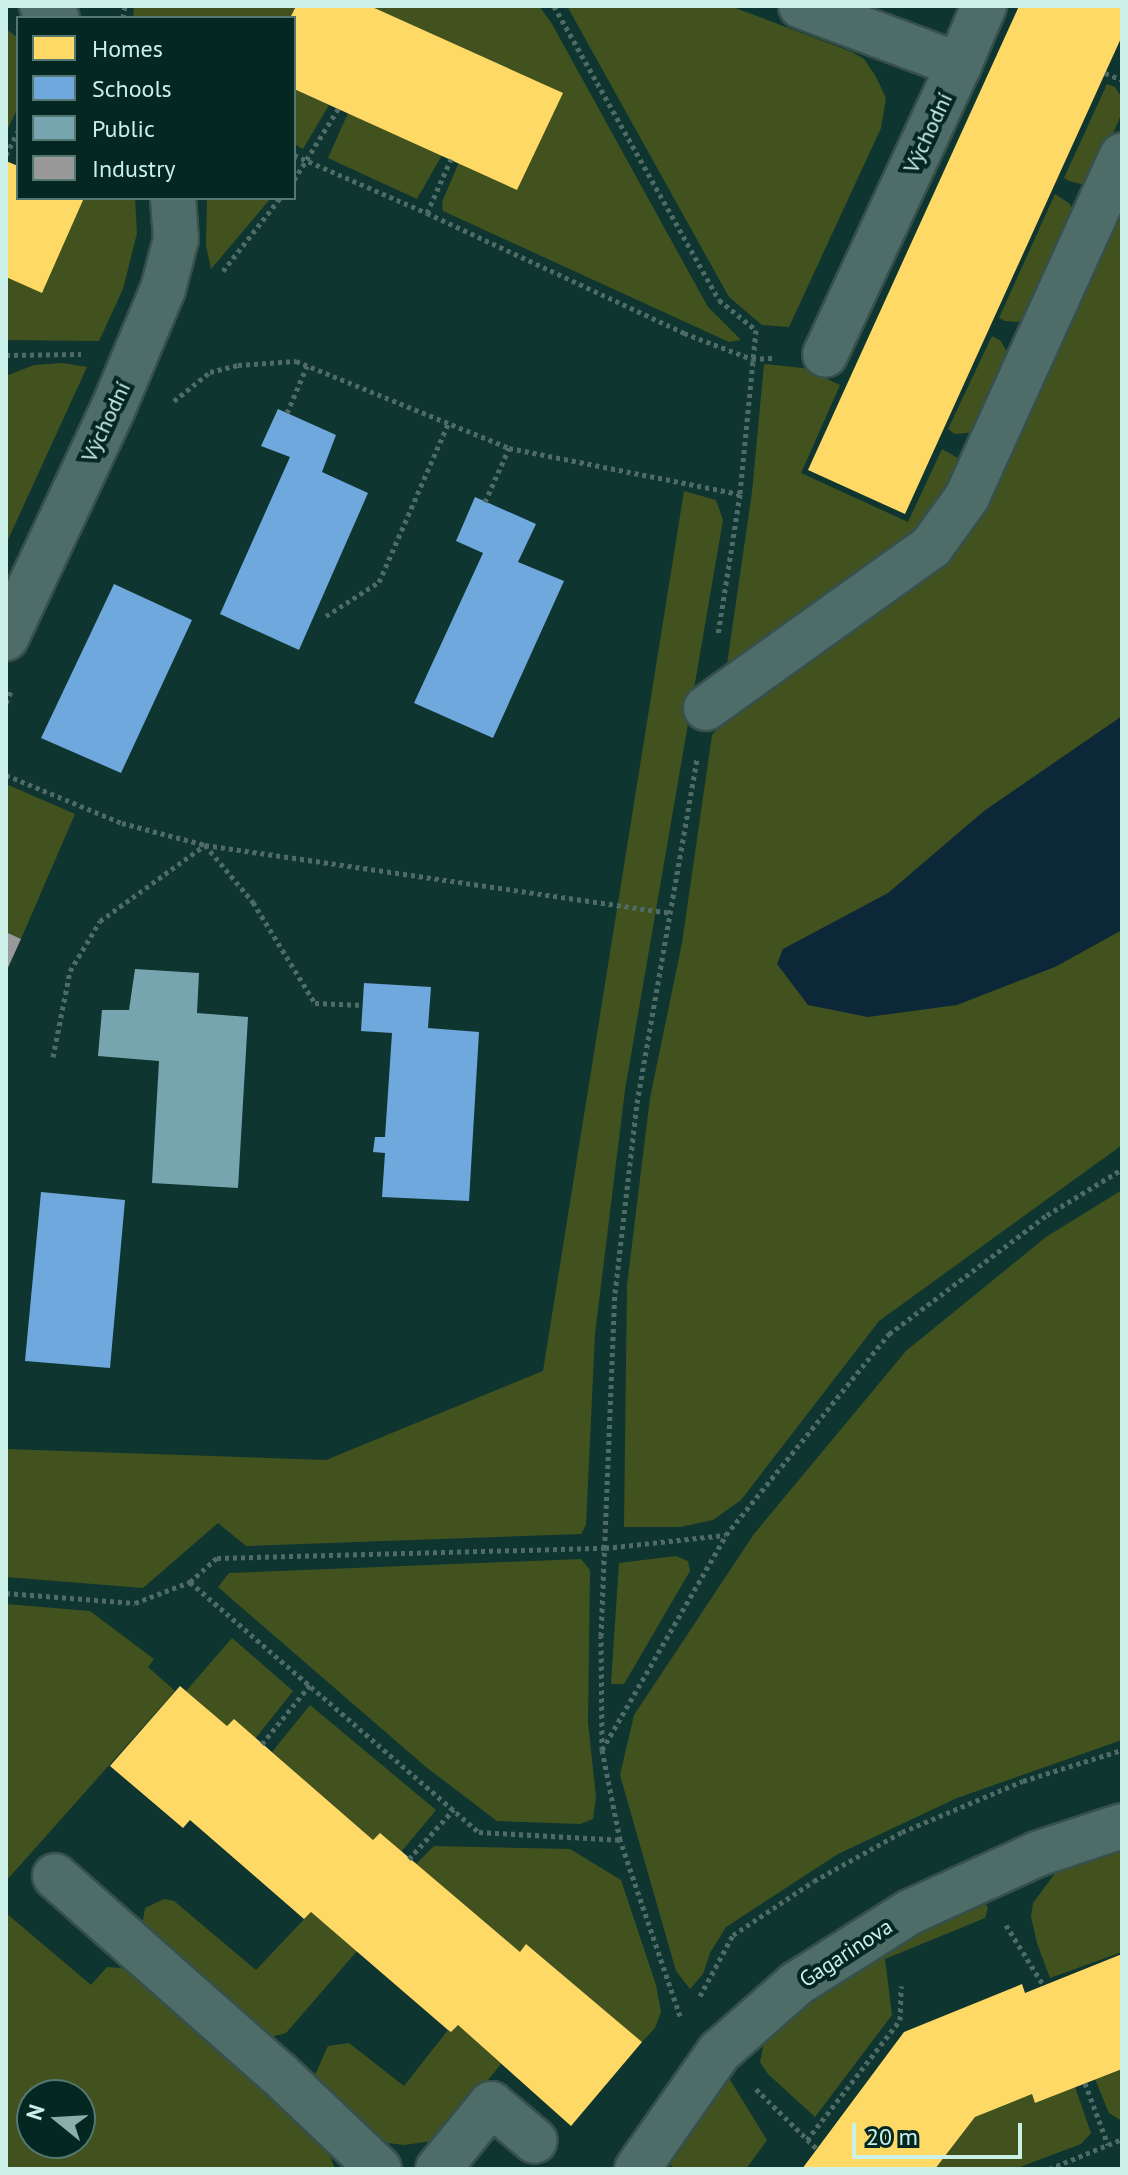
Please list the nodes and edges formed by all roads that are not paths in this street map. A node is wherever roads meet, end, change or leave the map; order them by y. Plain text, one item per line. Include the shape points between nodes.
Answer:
1 (801, 6) edge
2 (984, 6) edge
3 (959, 65) junction
4 (1122, 156) edge
5 (173, 200) edge
6 (825, 355) road end
7 (6, 638) edge
8 (706, 708) road end
9 (1122, 1826) edge
10 (55, 1876) dead end
11 (535, 2141) dead end
12 (379, 2169) edge
13 (438, 2169) edge
14 (637, 2169) edge

1 - 3 street, Východní
2 - 3 street
3 - 6 street, Východní
4 - 8 street via 967,497 931,547
5 - 7 street, Východní via 176,239 163,289
9 - 14 street, Gagarinova via 1037,1854 910,1912 796,1984 719,2052
10 - 12 street
11 - 13 street via 491,2104

